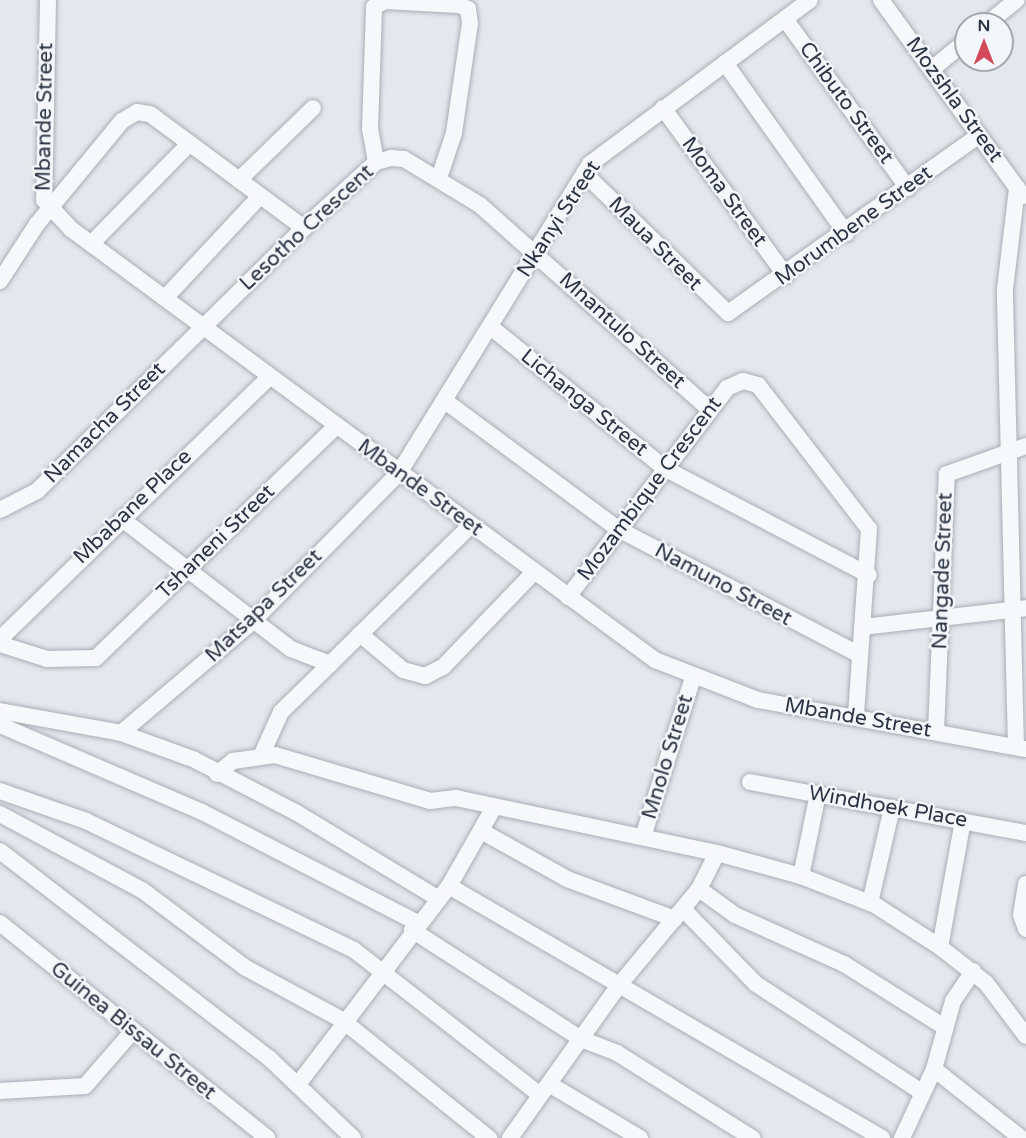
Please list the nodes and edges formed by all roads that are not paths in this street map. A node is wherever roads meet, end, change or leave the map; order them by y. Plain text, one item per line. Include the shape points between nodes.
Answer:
1 (48, 0) edge
2 (810, 0) edge
3 (881, 0) edge
4 (1017, 0) edge
5 (1002, 12) edge
6 (785, 19) junction
7 (954, 51) edge
8 (725, 63) junction
9 (932, 69) junction
10 (313, 108) dead end
11 (663, 108) junction
12 (978, 136) junction
13 (190, 143) junction
14 (376, 162) junction
15 (584, 173) junction
16 (439, 178) junction
17 (239, 180) junction
18 (908, 188) junction
19 (1021, 194) edge
20 (260, 196) junction
21 (49, 210) junction
22 (304, 228) junction
23 (846, 233) junction
24 (91, 244) junction
25 (536, 254) junction
26 (786, 276) junction
27 (0, 281) edge
28 (165, 298) junction
29 (728, 313) joint
30 (203, 326) junction
31 (492, 328) junction
32 (269, 377) junction
33 (445, 401) junction
34 (709, 409) junction
35 (336, 426) junction
36 (1026, 446) edge
37 (1006, 453) junction
38 (664, 468) junction
39 (399, 472) junction
40 (0, 510) edge
41 (122, 519) junction
42 (471, 525) junction
43 (618, 529) junction
44 (186, 570) junction
45 (534, 572) junction
46 (869, 575) junction
47 (568, 597) junction
48 (1020, 609) edge
49 (942, 618) junction
50 (253, 621) junction
51 (863, 627) junction
52 (360, 634) junction
53 (0, 639) edge
54 (0, 644) edge
55 (860, 655) junction
56 (330, 664) junction
57 (693, 677) junction
58 (0, 711) edge
59 (856, 717) junction
60 (0, 725) edge
61 (936, 732) junction
62 (121, 733) junction
63 (1021, 748) edge
64 (262, 754) junction
65 (217, 774) junction
66 (750, 782) dead end
67 (0, 791) edge
68 (818, 794) junction
69 (494, 807) junction
70 (892, 808) junction
71 (0, 814) edge
72 (963, 821) junction
73 (483, 832) junction
74 (1026, 833) edge
75 (643, 837) junction
76 (0, 851) edge
77 (717, 853) junction
78 (801, 876) junction
79 (1026, 884) edge
80 (699, 889) junction
81 (444, 892) junction
82 (870, 903) junction
83 (679, 914) junction
84 (0, 923) edge
85 (415, 926) junction
86 (1026, 929) edge
87 (940, 947) junction
88 (384, 968) junction
89 (972, 971) junction
90 (620, 984) junction
91 (342, 1020) junction
92 (946, 1028) junction
93 (132, 1032) junction
94 (1026, 1036) edge
95 (581, 1039) junction
96 (934, 1069) junction
97 (299, 1083) junction
98 (544, 1089) junction
99 (0, 1091) edge
100 (923, 1093) junction
101 (907, 1135) edge
102 (512, 1137) edge
103 (267, 1138) edge
104 (353, 1138) edge
105 (489, 1138) edge
106 (640, 1138) edge
107 (752, 1138) edge
108 (882, 1138) edge
109 (1021, 1138) edge

1 - 21 street, Mbande Street via 43,193
2 - 6 street, Nkanyi Street
3 - 9 street, Mozshla Street
4 - 5 street
6 - 8 street, Nkanyi Street
6 - 18 street, Chibuto Street
7 - 9 street
8 - 11 street, Nkanyi Street
8 - 23 street
9 - 12 street, Mozshla Street
10 - 17 street
11 - 15 street, Nkanyi Street
11 - 26 street, Moma Street
12 - 18 street, Morumbene Street
12 - 19 street, Mozshla Street
13 - 17 street
13 - 21 street via 150,114 130,114
13 - 24 street
14 - 16 street, Lesotho Crescent via 404,159
14 - 16 street via 370,129 374,7 385,2 468,9 454,133
14 - 22 street, Lesotho Crescent
15 - 25 street, Nkanyi Street
15 - 29 street, Maua Street
16 - 25 street, Lesotho Crescent
17 - 20 street
18 - 23 street, Morumbene Street
19 - 37 street via 1005,290
20 - 22 street
20 - 28 street
21 - 24 street, Mbande Street
21 - 27 street
22 - 30 street, Lesotho Crescent
23 - 26 street, Morumbene Street
24 - 28 street, Mbande Street
25 - 31 street, Nkanyi Street
25 - 34 street, Mnantulo Street
26 - 29 street, Morumbene Street
28 - 30 street, Mbande Street
30 - 32 street, Mbande Street
30 - 40 street, Namacha Street via 38,491
31 - 33 street, Nkanyi Street
31 - 38 street, Lichanga Street
32 - 35 street, Mbande Street
32 - 41 street, Mbabane Place
33 - 39 street, Nkanyi Street
33 - 43 street, Namuno Street
34 - 38 street, Mozambique Crescent
34 - 46 street, Mozambique Crescent via 735,384 749,382 768,392 866,525
35 - 39 street, Mbande Street
35 - 44 street, Tshaneni Street
36 - 37 street
37 - 48 street
37 - 49 street, Nangade Street via 947,474
38 - 43 street, Mozambique Crescent
38 - 46 street, Lichanga Street
39 - 42 street, Mbande Street
39 - 50 street, Matsapa Street
41 - 44 street
41 - 53 street, Mbabane Place
42 - 45 street, Mbande Street
42 - 52 street
43 - 47 street, Mozambique Crescent
43 - 55 street, Namuno Street
44 - 50 street
44 - 54 street, Tshaneni Street via 96,658 47,659
45 - 47 street, Mbande Street
45 - 52 street via 443,667 425,676 403,670
46 - 51 street, Mozambique Crescent
47 - 57 street, Mbande Street via 637,648
48 - 49 street
48 - 63 street
49 - 51 street
49 - 61 street, Nangade Street
50 - 56 street via 291,649
50 - 62 street, Matsapa Street
51 - 55 street, Mozambique Crescent
52 - 56 street
55 - 59 street, Mozambique Crescent
56 - 64 street via 280,712
57 - 59 street, Mbande Street via 748,697
57 - 75 street, Mnolo Street
58 - 62 street via 57,717
59 - 61 street, Mbande Street
60 - 85 street via 202,812
61 - 63 street, Mbande Street
62 - 65 street
64 - 65 street via 233,760
64 - 69 street via 430,801 456,798
65 - 81 street
66 - 68 street, Windhoek Place
67 - 88 street via 86,821
68 - 70 street, Windhoek Place
68 - 78 street
69 - 73 street
69 - 75 street
70 - 72 street, Windhoek Place
70 - 82 street
71 - 91 street via 142,890 246,968
72 - 74 street, Windhoek Place
72 - 87 street
73 - 81 street
73 - 83 street via 567,879
75 - 77 street
76 - 97 street
77 - 78 street
77 - 80 street
78 - 82 street
79 - 86 street via 1022,919
80 - 83 street
80 - 92 street via 735,915 844,964
81 - 85 street
81 - 90 street
82 - 87 street
83 - 90 street
83 - 100 street via 756,984
84 - 93 street, Guinea Bissau Street
85 - 88 street
85 - 95 street
87 - 89 street
88 - 91 street
88 - 98 street via 411,997
89 - 92 street via 958,991
89 - 94 street
90 - 95 street
90 - 108 street
91 - 97 street
91 - 105 street
92 - 96 street
93 - 99 street via 85,1086
93 - 103 street, Guinea Bissau Street
95 - 98 street
95 - 107 street via 617,1053
96 - 100 street
96 - 109 street
97 - 104 street
98 - 102 street
98 - 106 street
100 - 101 street

